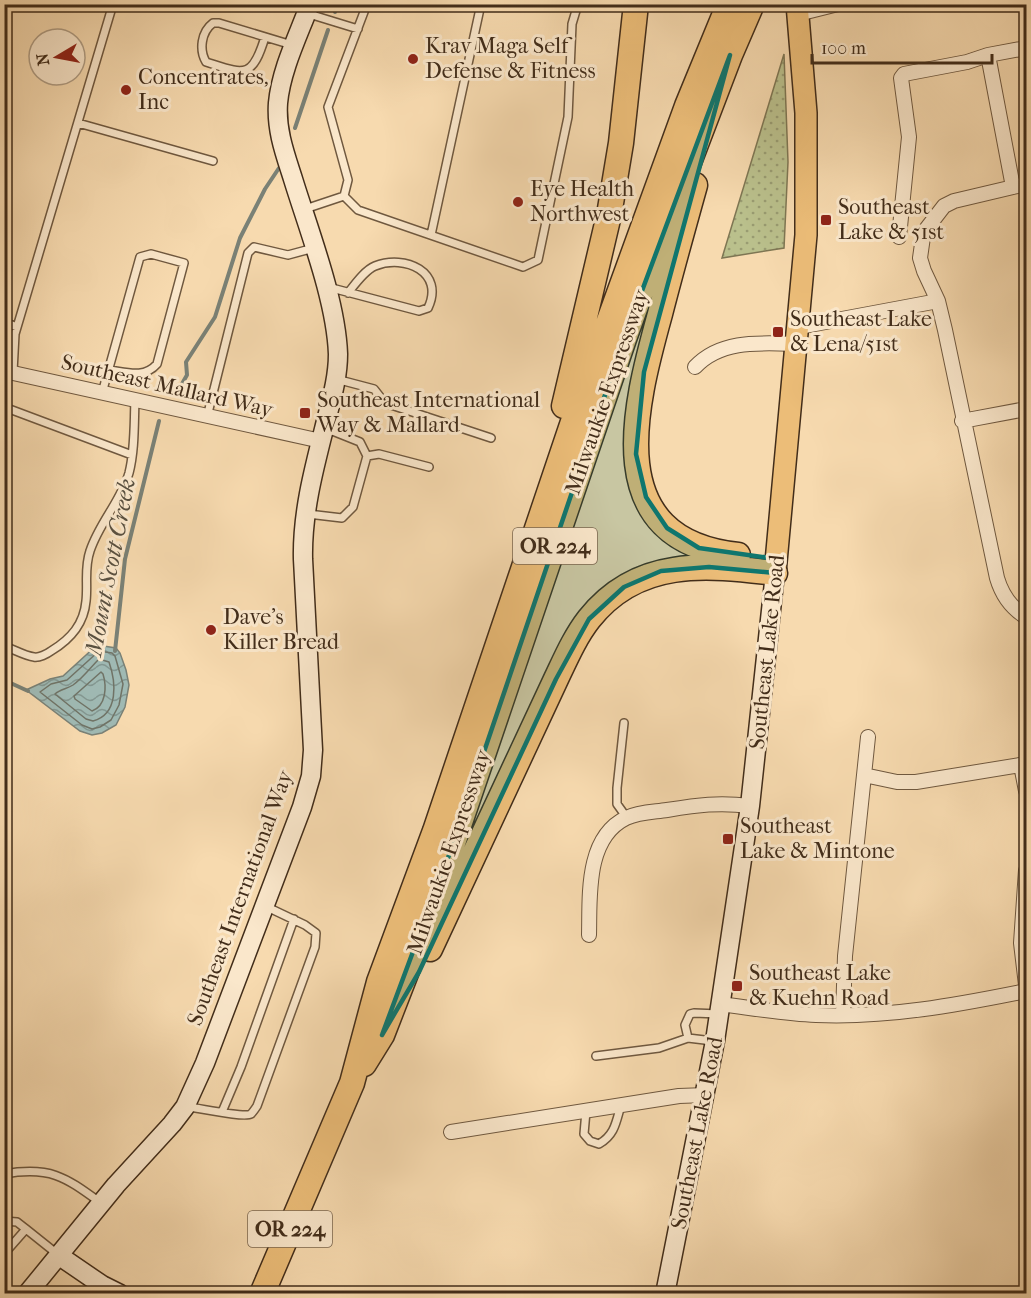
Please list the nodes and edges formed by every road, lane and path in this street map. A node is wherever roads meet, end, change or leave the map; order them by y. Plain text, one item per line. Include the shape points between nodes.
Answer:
1 (113, 4) edge
2 (367, 4) edge
3 (481, 4) edge
4 (578, 4) edge
5 (636, 4) edge
6 (729, 4) edge
7 (752, 4) edge
8 (838, 4) edge
9 (309, 9) edge
10 (798, 9) edge
11 (358, 29) junction
12 (264, 37) junction
13 (294, 46) junction
14 (1026, 48) edge
15 (730, 55) junction
16 (988, 55) junction
17 (78, 123) junction
18 (213, 161) dead end
19 (1020, 186) edge
20 (344, 196) junction
21 (302, 210) junction
22 (431, 235) junction
23 (899, 237) dead end
24 (314, 248) junction
25 (325, 287) junction
26 (348, 293) junction
27 (938, 301) junction
28 (4, 322) edge
29 (18, 327) junction
30 (798, 336) junction
31 (695, 367) dead end
32 (109, 370) junction
33 (9, 371) edge
34 (336, 379) junction
35 (102, 393) junction
36 (135, 400) junction
37 (4, 407) edge
38 (1026, 410) edge
39 (207, 417) junction
40 (962, 421) junction
41 (322, 434) junction
42 (491, 438) dead end
43 (132, 455) junction
44 (367, 456) junction
45 (429, 467) dead end
46 (305, 514) junction
47 (529, 551) junction
48 (776, 566) junction
49 (1026, 617) edge
50 (4, 646) edge
51 (624, 723) dead end
52 (868, 737) dead end
53 (1024, 764) edge
54 (864, 775) junction
55 (1026, 791) edge
56 (750, 806) junction
57 (627, 818) junction
58 (1026, 870) edge
59 (265, 906) junction
60 (294, 919) junction
61 (589, 935) dead end
62 (1026, 985) edge
63 (1026, 991) edge
64 (720, 1009) junction
65 (843, 1015) junction
66 (382, 1035) junction
67 (688, 1038) junction
68 (715, 1041) junction
69 (596, 1056) dead end
70 (352, 1083) junction
71 (706, 1095) junction
72 (621, 1105) junction
73 (185, 1107) junction
74 (586, 1111) junction
75 (222, 1112) junction
76 (451, 1132) dead end
77 (4, 1174) edge
78 (101, 1203) junction
79 (4, 1221) edge
80 (26, 1229) junction
81 (4, 1254) edge
82 (58, 1255) junction
83 (27, 1293) edge
84 (120, 1293) edge
85 (262, 1293) edge
86 (665, 1293) edge

1 - 17 lane
2 - 11 lane
3 - 22 lane
4 - 22 lane via 572,24 568,117 538,260 523,267
5 - 47 highway via 609,215
6 - 47 highway, Milwaukie Expressway / OR 224 via 633,251
7 - 15 highway, Milwaukie Expressway / OR 224
8 - 10 street
9 - 11 lane
9 - 13 street, Southeast International Way
10 - 30 main road, Southeast Lake Road via 807,156
11 - 20 lane via 328,107 348,180
12 - 12 lane via 213,23 205,33 201,51 206,62 242,72 255,63
12 - 13 lane
13 - 21 street, Southeast International Way via 279,95 278,113 281,141
14 - 16 street
15 - 48 highway via 644,372 637,411 636,454 646,497 654,512 683,541
15 - 66 highway, Milwaukie Expressway / OR 224 via 624,339 453,844
16 - 19 street
16 - 23 street via 904,74 901,78 909,137
17 - 18 lane
17 - 29 lane
19 - 27 street via 954,201 932,219 923,237 920,258
20 - 21 lane
20 - 22 lane via 358,210
21 - 24 street, Southeast International Way
24 - 25 street, Southeast International Way
24 - 39 lane via 288,255 254,247 248,253
25 - 26 lane
25 - 34 street, Southeast International Way via 337,343
26 - 26 lane via 419,310 428,308 432,286 426,273 414,265 392,262 373,267
27 - 30 street
27 - 40 street
28 - 29 lane
29 - 33 lane
30 - 31 street via 723,348 707,355
30 - 48 main road, Southeast Lake Road
32 - 32 lane via 140,257 151,254 184,263 156,364 138,374
32 - 35 lane
33 - 35 street, Southeast Mallard Way
34 - 41 street, Southeast International Way
34 - 42 lane via 374,389 385,403
35 - 36 street, Southeast Mallard Way
36 - 39 street, Southeast Mallard Way
36 - 43 lane
37 - 43 lane
38 - 40 street
39 - 41 street, Southeast Mallard Way
40 - 49 street via 997,578 1005,598
41 - 44 lane via 360,442
41 - 46 street, Southeast International Way
43 - 50 lane via 121,492 90,549 85,612 73,635 48,654 35,658
44 - 45 lane via 379,454
44 - 46 lane via 353,507 342,518
46 - 59 street, Southeast International Way via 303,559 312,767 306,796
47 - 70 highway, Milwaukie Expressway / OR 224 via 435,831 379,982
48 - 56 street, Southeast Lake Road
48 - 66 highway via 661,571 624,587 590,619 556,679 419,972
51 - 57 lane via 616,788 617,804
52 - 54 street
53 - 54 street via 916,782
53 - 55 street
54 - 65 street via 844,956
56 - 57 street via 715,803
56 - 64 street, Southeast Lake Road
57 - 61 street via 613,828 597,852 590,887
58 - 62 street via 1021,943
59 - 60 lane
59 - 73 street, Southeast International Way via 206,1063
60 - 75 lane
60 - 75 lane via 316,933 315,947 256,1106 251,1114 242,1116
63 - 65 street via 967,1004
64 - 65 street
64 - 67 lane via 690,1014 685,1025
64 - 68 street, Southeast Lake Road
66 - 70 highway, Milwaukie Expressway / OR 224
67 - 68 lane
67 - 69 lane via 659,1048
68 - 71 street, Southeast Lake Road
70 - 85 highway, Milwaukie Expressway / OR 224
71 - 72 street
71 - 86 street, Southeast Lake Road
72 - 74 street
72 - 74 lane via 615,1128 608,1139 598,1144 584,1134
73 - 75 lane
73 - 78 street, Southeast International Way
74 - 76 street
77 - 78 lane via 31,1170 54,1174
78 - 82 street, Southeast International Way
79 - 80 lane via 17,1222
80 - 81 lane
80 - 82 lane
82 - 83 street, Southeast International Way
82 - 84 street

